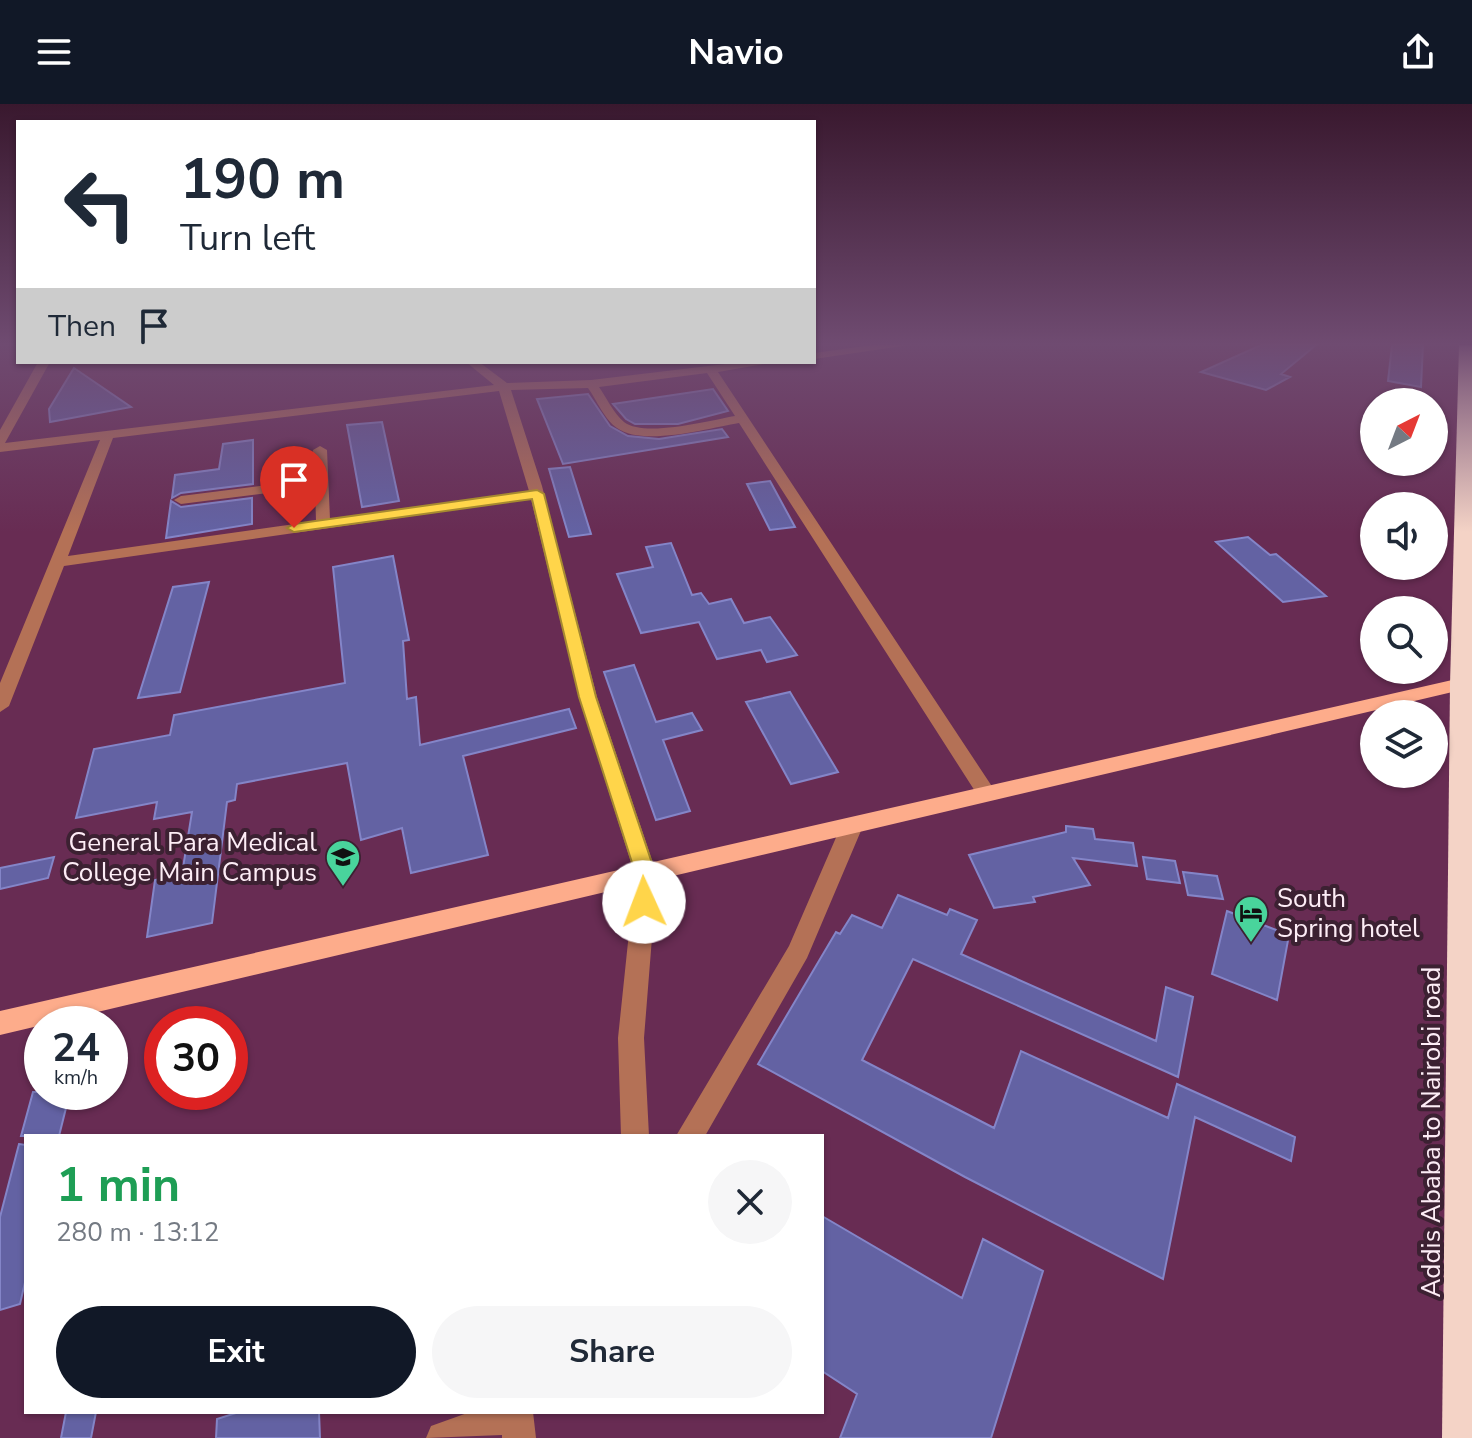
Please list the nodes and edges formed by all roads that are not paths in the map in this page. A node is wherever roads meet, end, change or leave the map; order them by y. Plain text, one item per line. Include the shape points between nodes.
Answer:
1 (19, 407) edge
2 (337, 407) edge
3 (510, 407) edge
4 (607, 407) edge
5 (735, 407) edge
6 (1467, 407) edge
7 (742, 419) junction
8 (108, 435) junction
9 (0, 441) edge
10 (0, 448) edge
11 (320, 450) dead end
12 (322, 482) junction
13 (537, 494) junction
14 (181, 500) dead end
15 (1468, 510) edge
16 (323, 524) junction
17 (56, 562) junction
18 (1466, 685) edge
19 (0, 706) edge
20 (987, 794) junction
21 (852, 826) junction
22 (646, 875) junction
23 (0, 1023) edge
24 (635, 1134) edge
25 (691, 1134) edge
26 (517, 1421) edge
27 (443, 1438) edge
28 (1462, 1438) edge

1 - 9 street
2 - 8 street
3 - 13 street
4 - 7 street via 620,425 648,432
5 - 7 street
6 - 15 highway, Addis Ababa to Nairobi road
7 - 20 street
8 - 10 street
8 - 17 street
11 - 12 street
12 - 14 street
12 - 16 street
13 - 16 street
13 - 22 street via 584,686
15 - 18 highway, Addis Ababa to Nairobi road
16 - 17 street
17 - 19 street
18 - 20 main road
18 - 28 highway, Addis Ababa to Nairobi road
20 - 21 main road
21 - 22 main road
21 - 25 street via 799,951
22 - 23 main road
22 - 24 street via 631,1038
26 - 27 street

